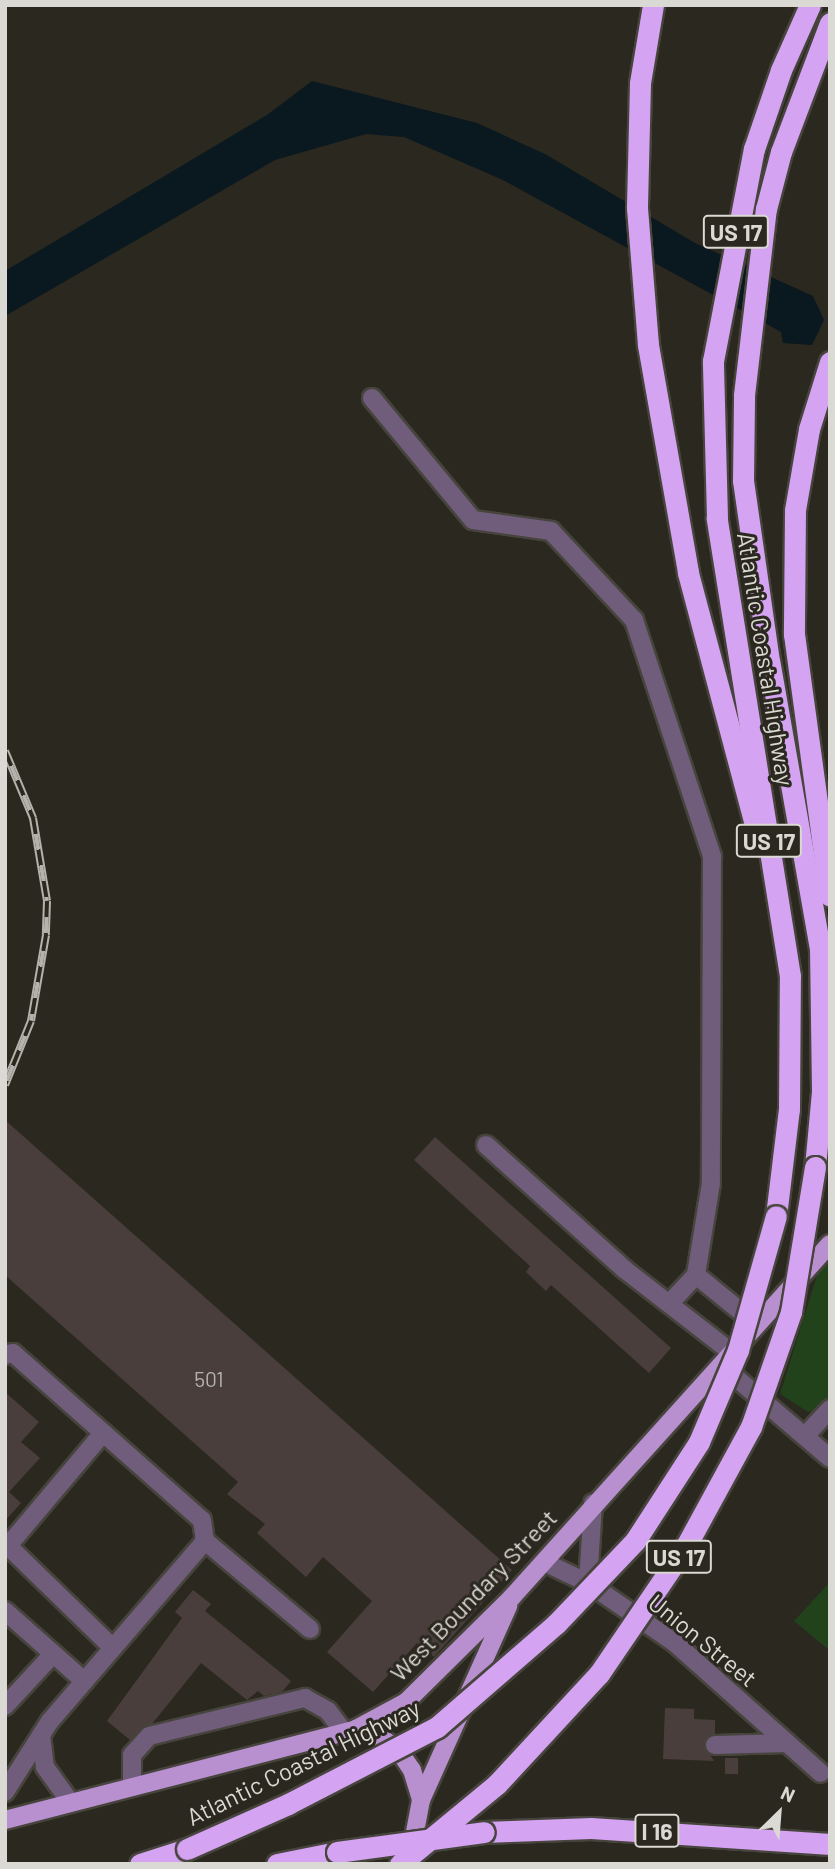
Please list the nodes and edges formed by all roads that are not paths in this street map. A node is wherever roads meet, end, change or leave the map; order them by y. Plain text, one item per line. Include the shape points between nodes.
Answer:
1 (653, 5) edge
2 (810, 5) edge
3 (830, 23) edge
4 (830, 362) edge
5 (372, 398) dead end
6 (830, 896) edge
7 (779, 909) junction
8 (830, 948) edge
9 (821, 1025) junction
10 (486, 1145) dead end
11 (830, 1244) edge
12 (696, 1275) junction
13 (670, 1303) junction
14 (757, 1324) junction
15 (5, 1355) edge
16 (725, 1358) junction
17 (830, 1409) edge
18 (103, 1433) junction
19 (805, 1436) junction
20 (830, 1458) edge
21 (593, 1503) junction
22 (205, 1541) junction
23 (544, 1562) junction
24 (588, 1583) junction
25 (512, 1597) junction
26 (5, 1611) edge
27 (310, 1629) dead end
28 (113, 1647) junction
29 (54, 1654) junction
30 (84, 1681) junction
31 (5, 1706) edge
32 (350, 1730) junction
33 (41, 1734) junction
34 (787, 1743) junction
35 (715, 1745) dead end
36 (821, 1773) dead end
37 (132, 1787) junction
38 (5, 1792) edge
39 (421, 1800) junction
40 (71, 1803) junction
41 (5, 1820) edge
42 (830, 1844) edge
43 (141, 1864) edge
44 (277, 1864) edge
45 (400, 1864) edge
46 (409, 1864) edge

1 - 7 highway via 643,47 638,119 640,271 664,446 716,687
2 - 7 highway, Atlantic Coastal Highway / US 17 via 780,70 741,202 713,361 717,518
3 - 9 highway, Atlantic Coastal Highway / US 17 via 781,152 766,209 745,383 743,481 769,661 820,949
4 - 6 highway via 808,429 795,510 794,634
5 - 12 street via 473,520 551,531 634,620 712,856 711,1183
7 - 43 highway, Atlantic Coastal Highway / US 17, bridge via 790,976 793,1040 776,1216 738,1350 699,1442 635,1541 557,1623 436,1727 289,1804
8 - 9 highway
9 - 45 highway, Atlantic Coastal Highway / US 17, bridge via 822,1091 815,1167 791,1312 751,1427 686,1546 599,1674 497,1784
10 - 13 street via 624,1269
11 - 14 main road, West Boundary Street
12 - 13 street
12 - 14 street
13 - 16 street
14 - 16 main road, West Boundary Street
15 - 18 street via 13,1353
16 - 19 street
16 - 21 main road, West Boundary Street
17 - 19 street
18 - 22 street via 202,1520
18 - 28 street via 8,1546
19 - 20 street
21 - 23 main road, West Boundary Street
21 - 24 street
22 - 27 street
22 - 28 street
23 - 24 street, Union Street
23 - 25 main road, West Boundary Street
24 - 34 street, Union Street via 675,1643
25 - 32 main road, West Boundary Street via 422,1689
25 - 39 main road
26 - 29 street
28 - 30 street
29 - 30 street
29 - 31 street
30 - 33 street
32 - 37 main road, West Boundary Street
32 - 37 street via 305,1698 149,1736 132,1755
32 - 39 main road via 379,1736 399,1751 412,1770
33 - 38 street
33 - 40 street via 46,1766
34 - 35 street
34 - 36 street, Union Street
37 - 40 main road, West Boundary Street
39 - 46 main road
40 - 41 main road, West Boundary Street
42 - 44 highway, I 16, bridge via 591,1828 484,1832

